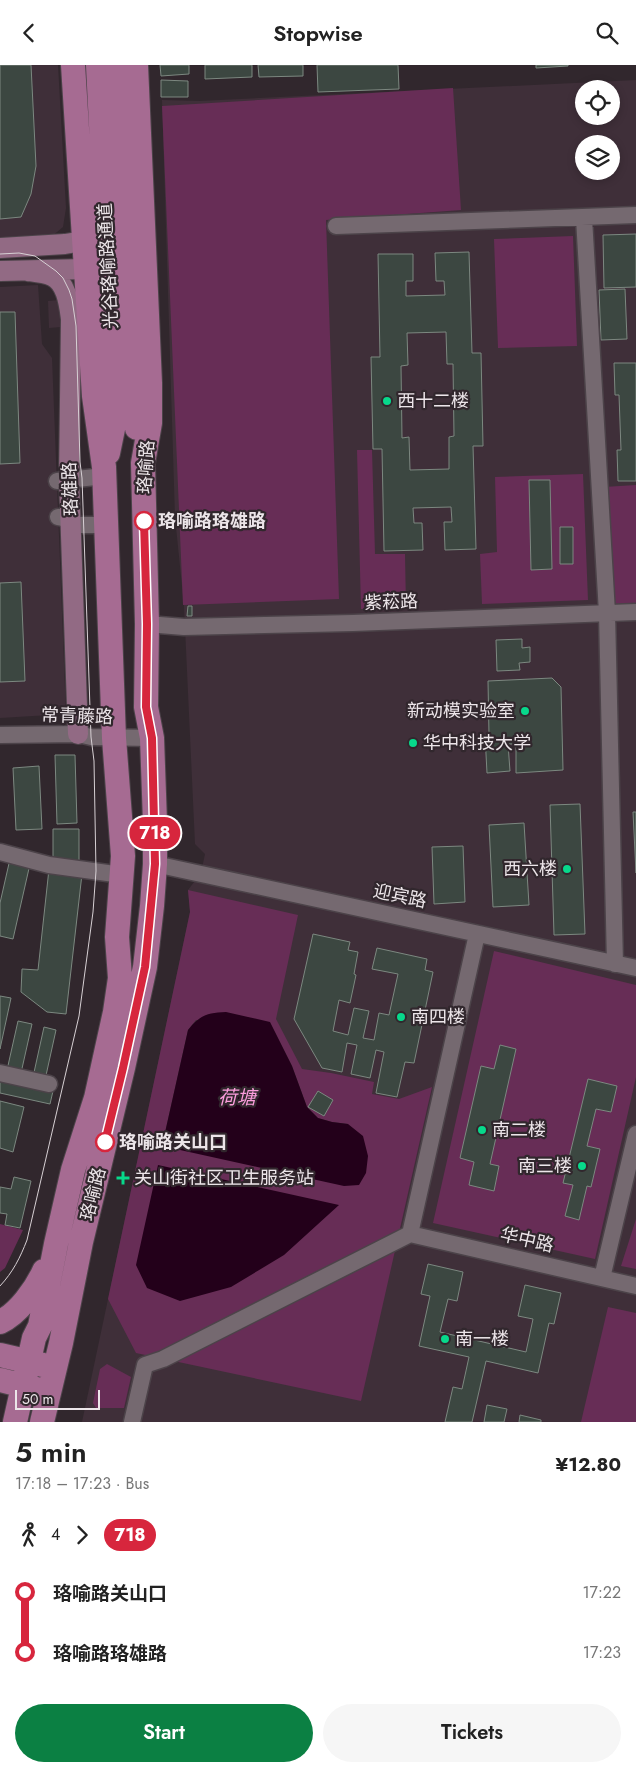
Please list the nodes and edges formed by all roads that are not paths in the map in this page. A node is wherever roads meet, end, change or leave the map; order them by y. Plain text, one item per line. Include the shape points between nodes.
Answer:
1 (73, 65) edge
2 (98, 65) edge
3 (118, 65) edge
4 (136, 65) edge
5 (636, 215) edge
6 (584, 217) junction
7 (336, 226) dead end
8 (83, 241) junction
9 (0, 248) edge
10 (85, 269) junction
11 (0, 271) edge
12 (28, 271) junction
13 (143, 463) junction
14 (105, 472) junction
15 (63, 480) junction
16 (65, 521) junction
17 (107, 525) junction
18 (636, 612) edge
19 (606, 613) junction
20 (147, 624) junction
21 (78, 734) junction
22 (0, 735) edge
23 (114, 738) junction
24 (152, 738) junction
25 (0, 851) edge
26 (155, 864) junction
27 (122, 875) junction
28 (477, 934) junction
29 (615, 963) junction
30 (636, 968) edge
31 (0, 1073) edge
32 (49, 1084) dead end
33 (636, 1134) edge
34 (410, 1235) junction
35 (56, 1244) junction
36 (602, 1278) junction
37 (636, 1285) edge
38 (0, 1322) edge
39 (0, 1355) edge
40 (29, 1361) junction
41 (55, 1367) junction
42 (0, 1380) edge
43 (24, 1386) junction
44 (49, 1392) junction
45 (14, 1422) edge
46 (42, 1422) edge
47 (132, 1422) edge

1 - 8 highway, 珞喻路
2 - 14 highway, 光谷珞喻路通道 via 114,386 114,424
3 - 13 highway, 光谷珞喻路通道 via 133,386
4 - 13 highway, 珞喻路 via 150,383 150,423
5 - 6 street
6 - 7 street
6 - 19 street
8 - 9 main road
8 - 10 highway, 珞喻路
10 - 12 main road, 珞雄路
10 - 14 highway, 珞喻路 via 94,396
11 - 12 main road, 珞雄路
12 - 15 main road, 珞雄路 via 56,278 68,301 71,319
13 - 20 highway, 珞喻路
14 - 15 street
14 - 17 highway, 珞喻路
15 - 16 main road, 珞雄路
16 - 17 street
16 - 21 main road, 珞雄路
17 - 23 highway, 珞喻路
18 - 19 street, 紫菘路
19 - 20 street, 紫菘路 via 353,623 184,627
19 - 29 street
20 - 24 highway, 珞喻路 via 146,707
21 - 22 street, 常青藤路
21 - 23 street, 常青藤路
23 - 24 street, 常青藤路
23 - 27 highway, 珞喻路
24 - 26 highway, 珞喻路
25 - 27 street via 49,865
26 - 28 street, 迎宾路
26 - 41 highway, 珞喻路 via 145,967
27 - 35 highway, 珞喻路 via 117,937 120,978 115,1012 96,1098 73,1170
28 - 29 street, 迎宾路
28 - 34 street
29 - 30 street, 迎宾路
31 - 32 street
33 - 36 street
34 - 36 street, 华中路
34 - 47 street via 164,1359 145,1365
35 - 38 highway via 39,1282 27,1299
35 - 40 highway, 珞喻路 via 40,1326
36 - 37 street, 华中路
39 - 40 highway
40 - 41 highway
40 - 43 highway, 珞喻路
41 - 44 highway, 珞喻路
42 - 43 highway
43 - 44 highway
43 - 45 highway, 珞喻路
44 - 46 highway, 珞喻路

